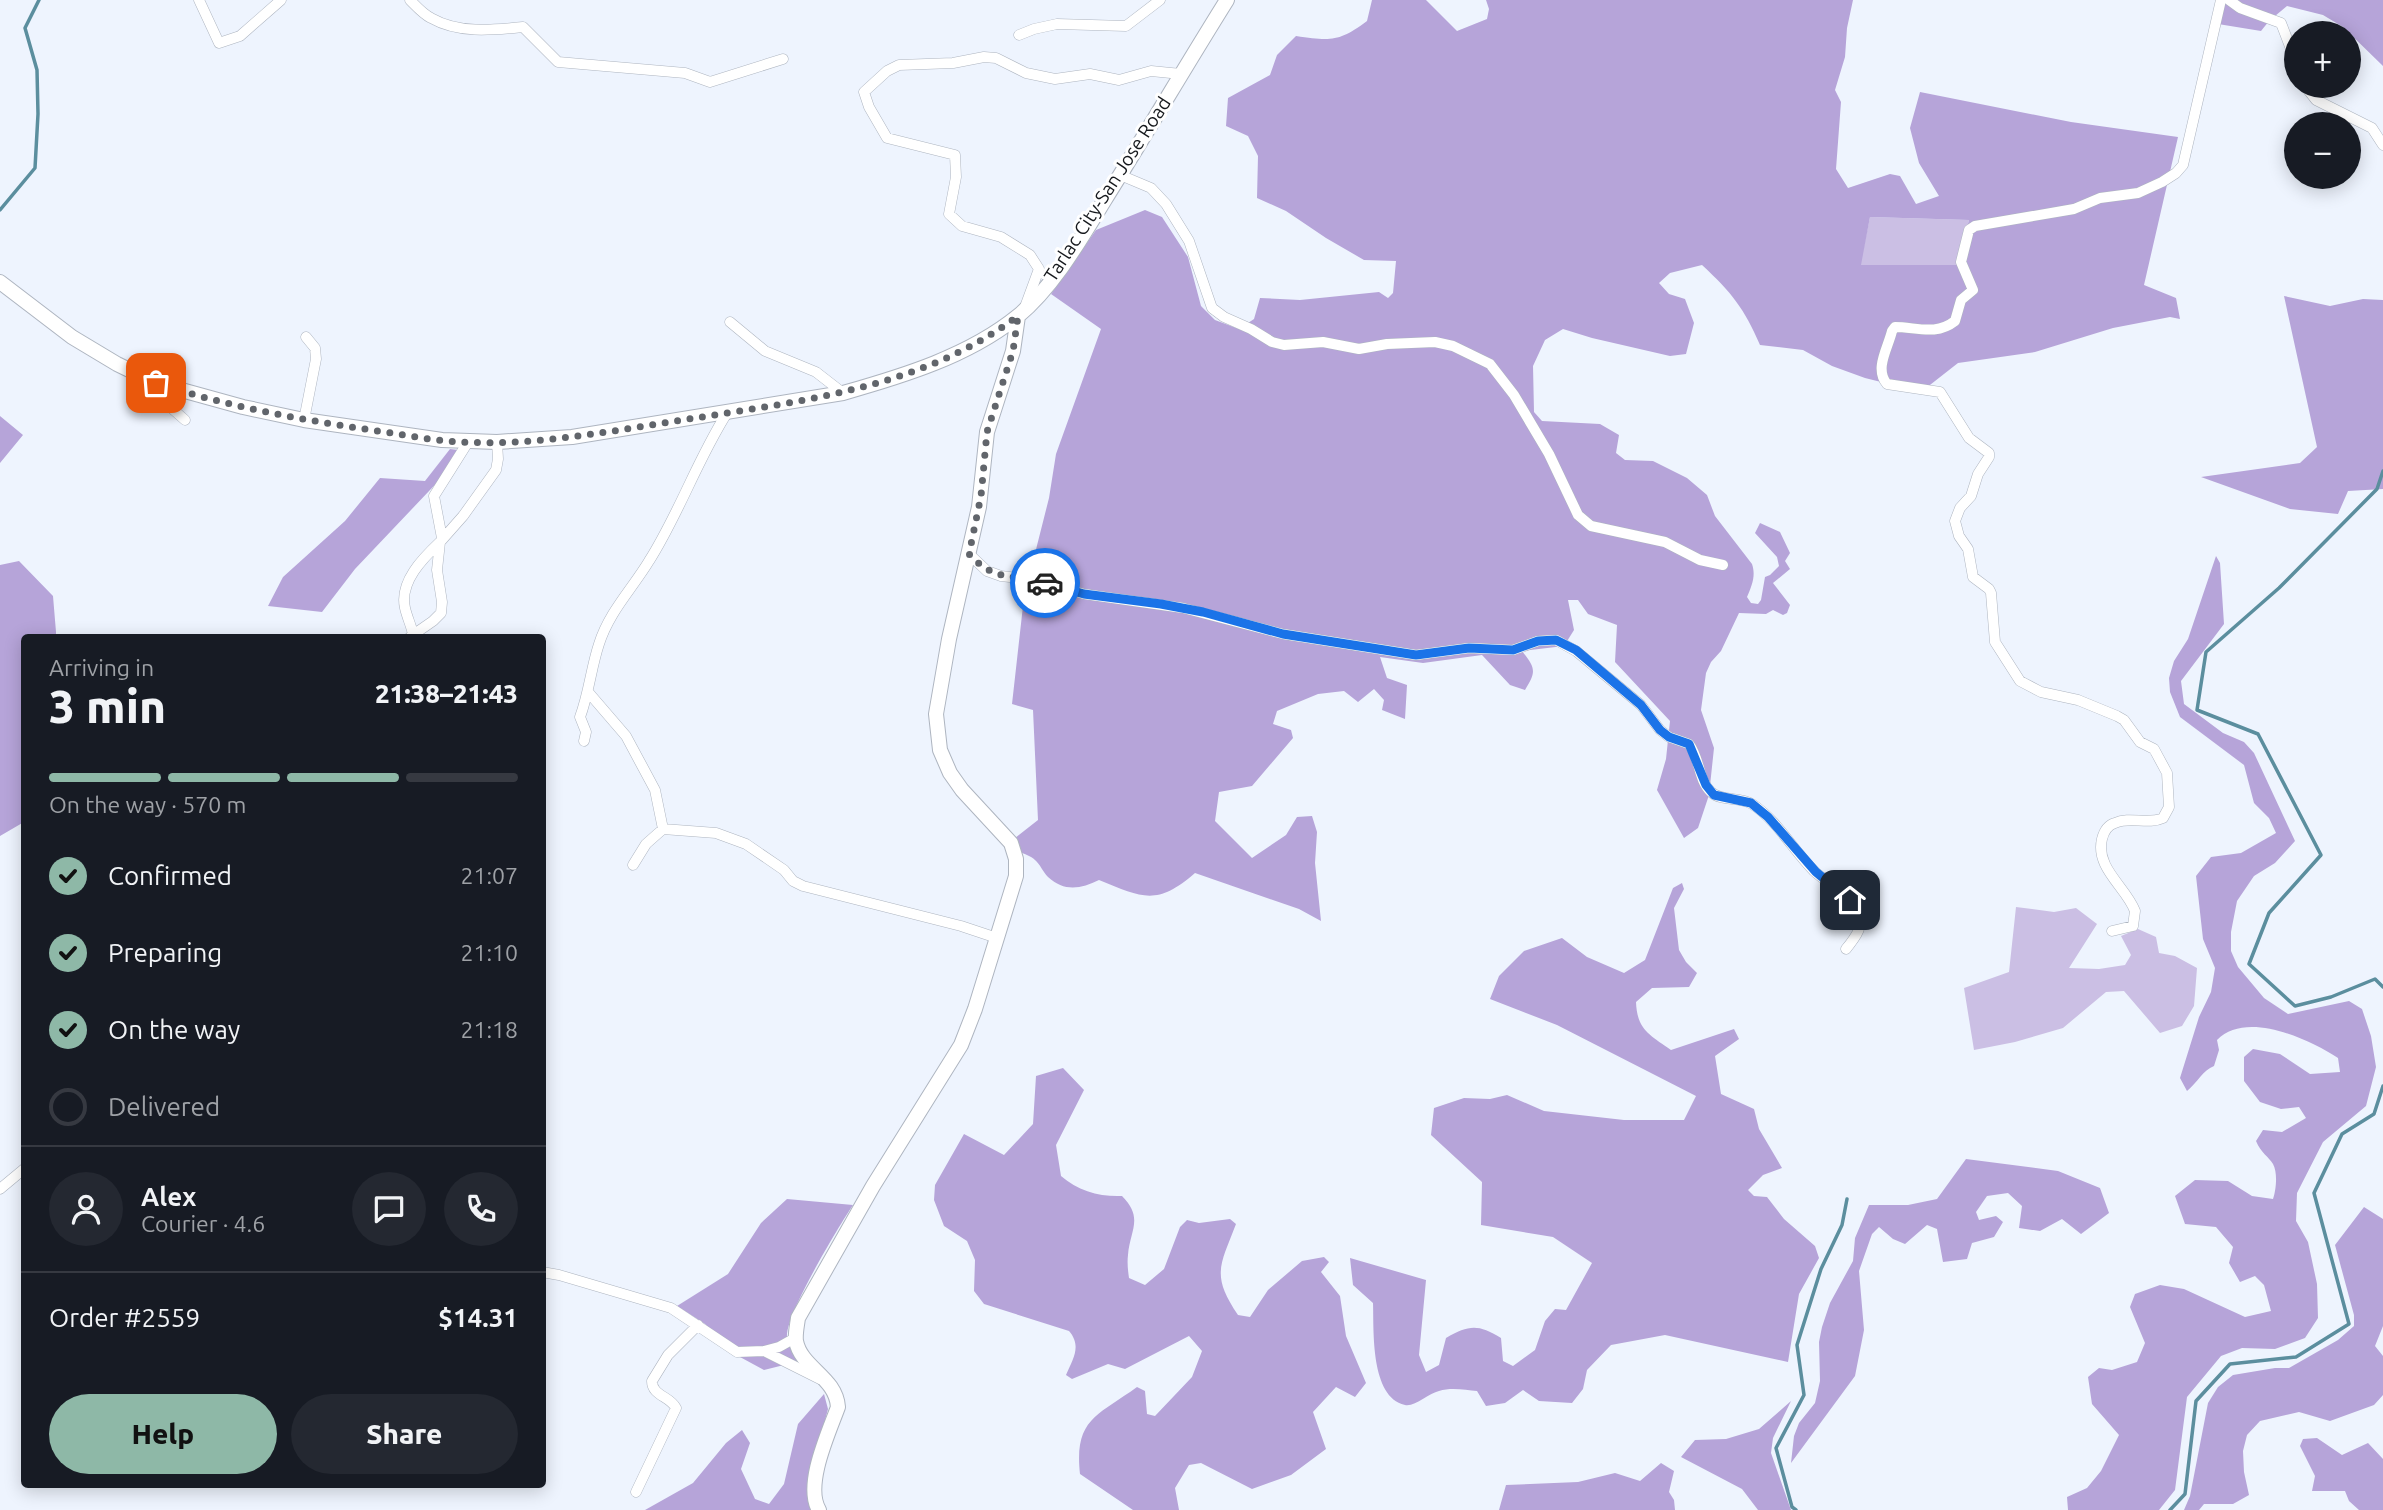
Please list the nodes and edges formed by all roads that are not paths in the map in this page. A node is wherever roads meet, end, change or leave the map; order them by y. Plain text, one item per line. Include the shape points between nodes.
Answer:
1 (199, 0) edge
2 (281, 0) edge
3 (410, 0) edge
4 (1160, 0) edge
5 (1226, 0) edge
6 (2221, 0) edge
7 (2229, 0) edge
8 (2284, 33) edge
9 (1018, 35) dead end
10 (783, 59) dead end
11 (1181, 74) junction
12 (2314, 98) edge
13 (2383, 145) edge
14 (1120, 175) junction
15 (0, 282) edge
16 (1021, 313) junction
17 (730, 321) dead end
18 (306, 337) dead end
19 (156, 383) junction
20 (843, 393) junction
21 (727, 413) junction
22 (185, 420) dead end
23 (304, 420) junction
24 (468, 442) junction
25 (497, 442) junction
26 (441, 540) junction
27 (969, 554) junction
28 (1723, 565) dead end
29 (411, 634) edge
30 (415, 634) edge
31 (589, 693) junction
32 (584, 741) dead end
33 (663, 829) junction
34 (634, 865) dead end
35 (2112, 931) dead end
36 (997, 939) junction
37 (1846, 949) dead end
38 (21, 1172) edge
39 (0, 1189) edge
40 (546, 1273) edge
41 (698, 1325) junction
42 (795, 1338) junction
43 (764, 1350) junction
44 (830, 1384) junction
45 (635, 1492) dead end
46 (819, 1510) edge

1 - 2 street via 219,43 240,36
3 - 10 street via 430,18 461,29 523,27 558,62 685,73 710,82
4 - 9 street via 1125,26 1057,24
5 - 11 main road, Tarlac City-San Jose Road
6 - 35 street via 2183,165 2176,173 2138,193 1975,226 1969,230 1961,262 1973,290 1961,300 1955,321 1916,331 1895,327 1881,365 1888,384 1940,393 1969,438 1989,453 1955,521 1968,549 1973,577 1991,593 1995,642 2013,673 2040,692 2078,700 2124,720 2140,742 2154,749 2167,773 2169,807 2163,818 2119,821 2103,835 2102,855 2108,870 2135,911 2133,926
7 - 8 street via 2280,23
11 - 14 main road, Tarlac City-San Jose Road
11 - 16 street via 1151,71 1119,80 1090,74 1055,79 984,57 900,65 864,92 887,138 955,155 949,214 962,226 1001,237 1030,255 1039,269
12 - 13 street via 2372,128
14 - 16 main road, Tarlac City-San Jose Road via 1069,254
14 - 28 street via 1151,188 1166,204 1189,241 1208,301 1216,312 1284,345 1323,342 1359,349 1435,342 1472,354 1490,364 1514,395 1584,522 1665,542 1700,561
15 - 19 main road, Tarlac City-San Jose Road via 72,337
16 - 20 main road, Tarlac City-San Jose Road via 946,358
16 - 27 main road via 987,432
17 - 20 street via 765,351 816,372
18 - 23 street via 315,348 316,359
19 - 22 street via 168,405
19 - 23 main road, Tarlac City-San Jose Road
20 - 21 main road, Tarlac City-San Jose Road
21 - 25 main road, Tarlac City-San Jose Road via 598,434
21 - 31 street via 650,560 615,608 599,643
23 - 24 main road, Tarlac City-San Jose Road
24 - 25 main road, Tarlac City-San Jose Road
24 - 26 street via 434,496
25 - 26 street via 496,470
26 - 29 street via 418,563 405,589
26 - 30 street via 437,570 441,613
27 - 36 main road via 936,714 945,762 1014,850 1016,877
27 - 37 street via 986,571 1001,576 1203,612 1270,631 1367,648 1424,655 1469,648 1513,650 1546,640 1563,643 1641,705 1660,730 1689,744 1714,795 1751,803 1816,872 1850,900 1861,921
31 - 32 street via 580,717
31 - 33 street via 626,736 655,790
33 - 34 street via 646,844
33 - 36 street via 716,833 746,844 803,886
36 - 42 main road via 961,1045 798,1318
38 - 39 street
40 - 41 street via 671,1308
41 - 43 street via 737,1352
41 - 45 street via 668,1355 652,1381 655,1391 676,1408
42 - 43 street
42 - 44 main road via 803,1355
43 - 44 street
44 - 46 main road via 838,1407 815,1482

